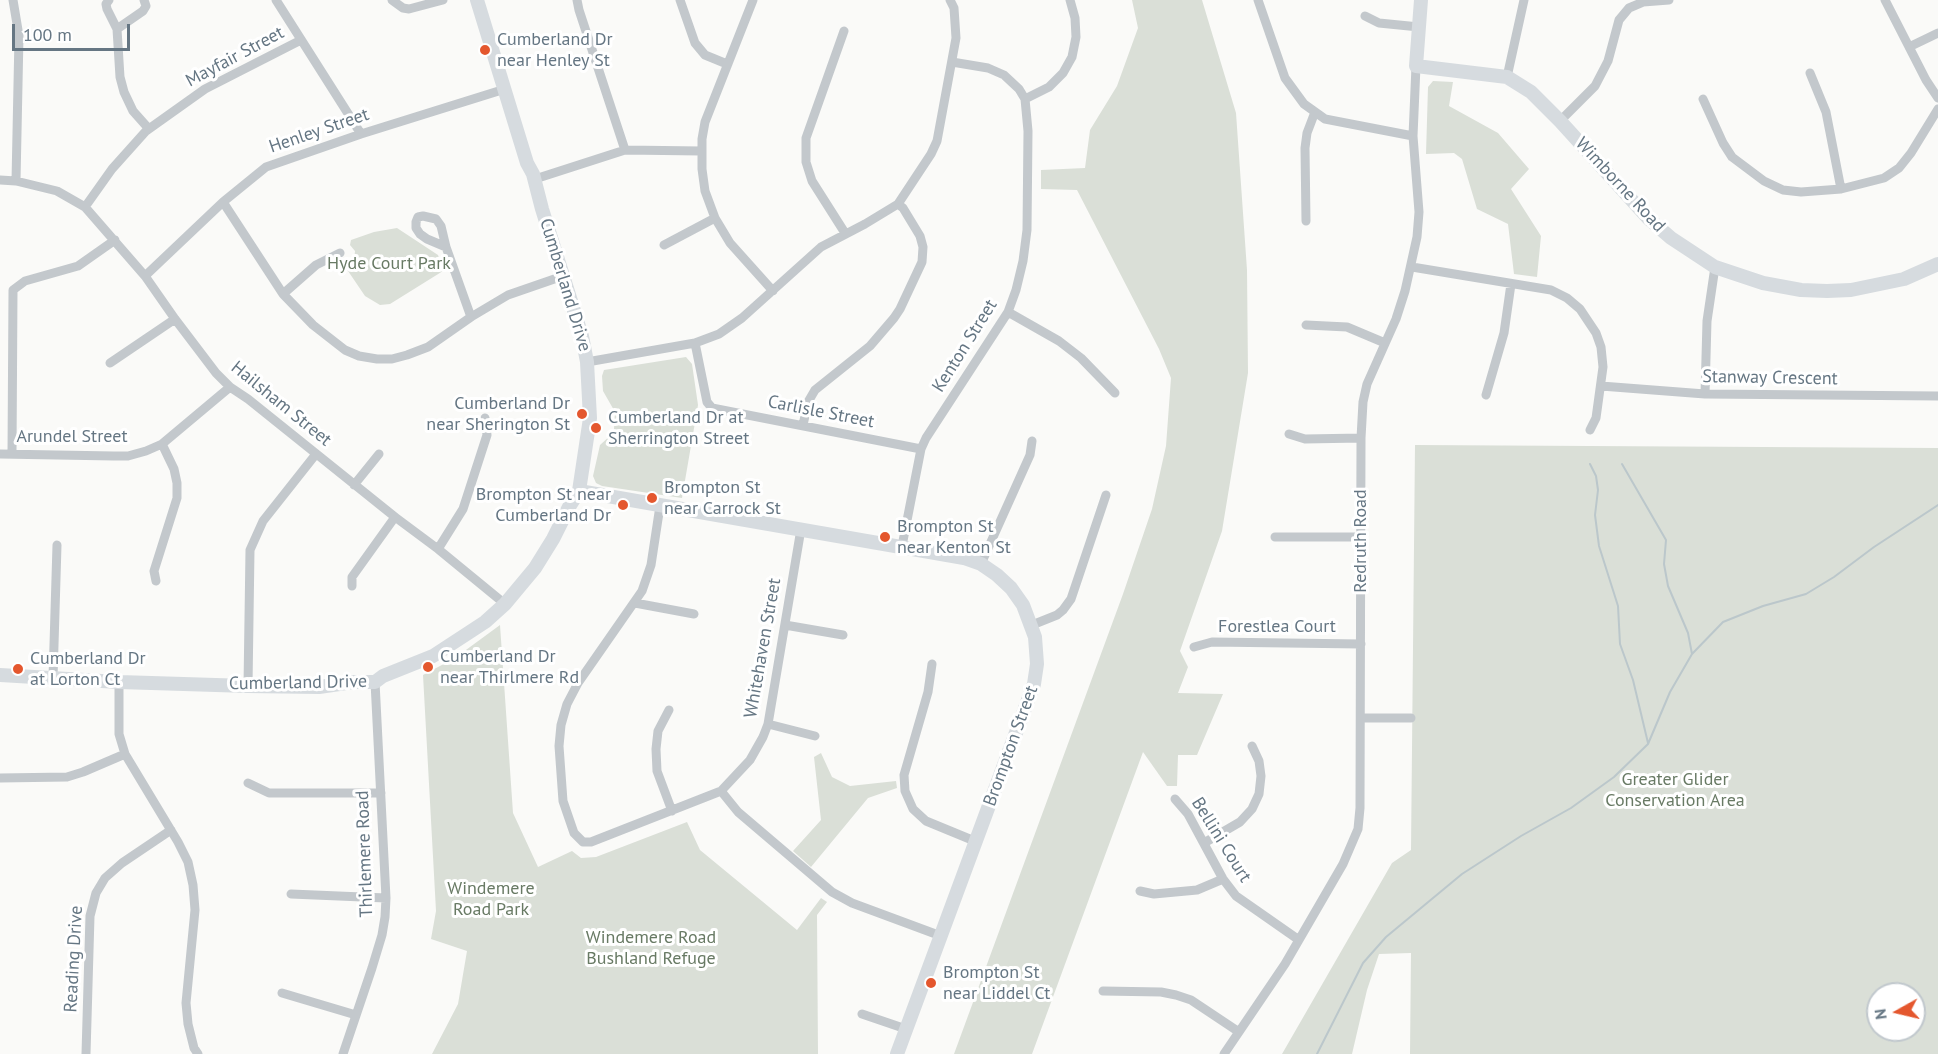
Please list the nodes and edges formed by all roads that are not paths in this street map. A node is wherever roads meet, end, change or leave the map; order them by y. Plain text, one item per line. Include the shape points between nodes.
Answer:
1 (13, 0) edge
2 (109, 0) edge
3 (144, 0) edge
4 (276, 0) edge
5 (392, 0) edge
6 (442, 0) edge
7 (477, 0) edge
8 (577, 0) edge
9 (680, 0) edge
10 (753, 0) edge
11 (950, 0) edge
12 (1070, 0) edge
13 (1258, 0) edge
14 (1421, 0) edge
15 (1524, 0) edge
16 (1669, 0) edge
17 (1885, 0) edge
18 (1365, 16) dead end
19 (1419, 27) junction
20 (117, 29) junction
21 (844, 32) dead end
22 (1938, 33) edge
23 (301, 40) junction
24 (1910, 47) junction
25 (952, 62) junction
26 (727, 64) junction
27 (1416, 66) junction
28 (1810, 73) dead end
29 (1507, 77) junction
30 (505, 89) junction
31 (1938, 98) edge
32 (1025, 99) junction
33 (1703, 99) dead end
34 (1938, 109) edge
35 (1315, 112) junction
36 (1560, 121) junction
37 (149, 129) junction
38 (361, 134) junction
39 (1413, 136) junction
40 (625, 150) junction
41 (701, 151) junction
42 (535, 179) junction
43 (0, 180) edge
44 (16, 181) junction
45 (1841, 189) junction
46 (223, 202) junction
47 (898, 204) junction
48 (86, 207) junction
49 (714, 218) junction
50 (1306, 221) dead end
51 (845, 233) junction
52 (116, 240) junction
53 (664, 245) dead end
54 (446, 248) dead end
55 (340, 253) dead end
56 (1938, 264) edge
57 (1412, 267) junction
58 (1715, 267) junction
59 (145, 276) junction
60 (563, 276) junction
61 (1511, 284) junction
62 (773, 291) junction
63 (283, 294) junction
64 (1008, 312) junction
65 (471, 317) junction
66 (175, 319) junction
67 (1306, 325) dead end
68 (695, 343) junction
69 (1384, 343) junction
70 (587, 362) junction
71 (110, 363) dead end
72 (1601, 386) junction
73 (230, 387) junction
74 (1115, 393) dead end
75 (1705, 394) junction
76 (1485, 395) dead end
77 (1938, 396) edge
78 (485, 418) dead end
79 (803, 425) junction
80 (1590, 430) dead end
81 (1289, 434) dead end
82 (1361, 438) junction
83 (1032, 441) dead end
84 (162, 444) junction
85 (921, 449) junction
86 (0, 454) edge
87 (12, 454) junction
88 (316, 454) junction
89 (379, 454) dead end
90 (354, 485) junction
91 (579, 492) junction
92 (1106, 495) dead end
93 (660, 506) junction
94 (395, 517) junction
95 (801, 529) junction
96 (1275, 537) dead end
97 (1360, 537) junction
98 (57, 545) dead end
99 (902, 546) junction
100 (438, 549) junction
101 (981, 564) junction
102 (156, 581) dead end
103 (352, 586) dead end
104 (635, 603) junction
105 (505, 604) junction
106 (694, 614) dead end
107 (784, 625) junction
108 (1032, 625) junction
109 (843, 635) dead end
110 (1361, 644) junction
111 (1194, 647) dead end
112 (932, 664) dead end
113 (0, 675) edge
114 (53, 678) junction
115 (119, 682) junction
116 (375, 682) junction
117 (248, 686) junction
118 (669, 710) dead end
119 (1361, 718) junction
120 (1411, 718) dead end
121 (768, 724) junction
122 (815, 736) dead end
123 (1252, 746) dead end
124 (125, 754) junction
125 (0, 778) edge
126 (248, 783) dead end
127 (721, 791) junction
128 (381, 793) junction
129 (1175, 799) dead end
130 (672, 811) junction
131 (171, 830) junction
132 (977, 842) junction
133 (1204, 843) junction
134 (1223, 879) junction
135 (1140, 891) dead end
136 (291, 894) dead end
137 (386, 898) junction
138 (941, 936) junction
139 (1299, 940) junction
140 (1103, 991) dead end
141 (282, 993) dead end
142 (862, 1014) dead end
143 (356, 1015) junction
144 (906, 1029) junction
145 (1239, 1032) junction
146 (86, 1054) edge
147 (198, 1054) edge
148 (343, 1054) edge
149 (897, 1054) edge
150 (1224, 1054) edge

1 - 44 street via 19,36
2 - 20 street via 107,9
3 - 20 street via 144,11
4 - 23 street
5 - 6 street via 409,9
7 - 30 street, Cumberland Drive
8 - 40 street
9 - 26 street via 695,43 705,55
10 - 26 street
11 - 25 street via 956,38
12 - 32 street via 1076,18 1072,57 1049,87
13 - 35 street via 1285,78
14 - 19 street, Redruth Road
15 - 29 street
16 - 36 street via 1643,2 1629,8 1619,20 1608,61 1595,86
17 - 24 street
18 - 19 street via 1379,23
19 - 27 street, Redruth Road
20 - 37 street via 124,92 133,111
21 - 51 street via 806,138 806,162 812,181
22 - 24 street
23 - 37 street, Mayfair Street via 205,89
23 - 38 street
24 - 31 street
25 - 32 street via 1004,75
25 - 47 street via 937,141
26 - 41 street via 705,122
27 - 29 street, Wimborne Road
27 - 39 street, Redruth Road
28 - 45 street via 1826,112
29 - 36 street, Wimborne Road via 1531,92
30 - 38 street, Henley Street
30 - 42 street, Cumberland Drive
32 - 64 street, Kenton Street via 1027,230 1023,261
33 - 45 street via 1723,143 1747,170 1783,190
34 - 45 street via 1899,168 1884,178
35 - 39 street via 1325,119
35 - 50 street via 1305,148
36 - 58 street, Wimborne Road via 1649,219
37 - 48 street, Mayfair Street via 112,169
38 - 46 street, Henley Street via 267,167
39 - 57 street, Redruth Road via 1419,212
40 - 41 street
40 - 42 street
41 - 49 street via 705,190
42 - 60 street, Cumberland Drive
43 - 44 street, Hailsham Street
44 - 48 street, Hailsham Street via 57,191
46 - 59 street, Henley Street
46 - 63 street
47 - 51 street
47 - 79 street via 920,236 922,262 894,318 870,346 815,390
48 - 52 street, Hailsham Street
49 - 53 street
49 - 62 street via 730,243
51 - 62 street via 821,247
52 - 59 street, Hailsham Street
52 - 87 street via 78,266 25,281 13,290
54 - 65 street
55 - 63 street via 316,266
56 - 58 street, Wimborne Road via 1904,279 1827,291 1763,283
57 - 61 street
57 - 69 street, Redruth Road
58 - 75 street via 1707,321
59 - 66 street, Hailsham Street
60 - 65 street via 507,295
60 - 70 street, Cumberland Drive
61 - 72 street via 1551,290 1580,309 1600,347
61 - 76 street via 1504,333
62 - 68 street via 719,334
63 - 65 street via 345,350 377,359 407,356 428,347
64 - 74 street via 1059,341
64 - 85 street, Kenton Street
66 - 71 street
66 - 73 street, Hailsham Street
67 - 69 street via 1347,327
68 - 70 street
68 - 79 street, Carlisle Street via 706,402 712,408
69 - 82 street, Redruth Road via 1367,384
70 - 91 street, Cumberland Drive via 590,418
72 - 75 street, Stanway Crescent
72 - 80 street
73 - 84 street, Arundel Street
73 - 88 street, Hailsham Street
75 - 77 street, Stanway Crescent
78 - 100 street via 487,435 464,509
79 - 85 street, Carlisle Street
81 - 82 street via 1305,439
82 - 97 street, Redruth Road
83 - 101 street via 1030,454
84 - 87 street, Arundel Street via 128,456
84 - 102 street via 174,469 177,498 154,571
85 - 99 street, Kenton Street
86 - 87 street, Arundel Street
88 - 90 street, Hailsham Street
88 - 117 street via 263,521 250,550
89 - 90 street
90 - 94 street, Hailsham Street
91 - 93 street, Brompton Street
91 - 105 street, Cumberland Drive via 535,568
92 - 108 street via 1071,599 1057,615
93 - 95 street, Brompton Street
93 - 104 street via 651,565
94 - 100 street, Hailsham Street
94 - 103 street via 352,577
95 - 99 street, Brompton Street
95 - 107 street, Whitehaven Street
96 - 97 street
97 - 110 street, Redruth Road
98 - 114 street
99 - 101 street, Brompton Street
100 - 105 street, Hailsham Street
101 - 108 street, Brompton Street via 1011,588
104 - 106 street
104 - 130 street, Whitehaven Street via 567,704 559,746 563,801 574,833 583,842
105 - 116 street, Cumberland Drive via 477,628 433,656
107 - 109 street
107 - 121 street, Whitehaven Street
108 - 132 street, Brompton Street via 1037,656 1034,684
110 - 111 street, Forestlea Court via 1212,642
110 - 119 street, Redruth Road
112 - 132 street via 904,775 905,791 913,809 926,821
113 - 114 street, Cumberland Drive
114 - 115 street, Cumberland Drive
115 - 117 street, Cumberland Drive
115 - 124 street via 119,734
116 - 117 street, Cumberland Drive via 319,687
116 - 128 street, Thirlemere Road
118 - 130 street via 658,731 656,749 657,771
119 - 120 street
119 - 139 street, Redruth Road via 1358,829 1343,864
121 - 122 street
121 - 127 street, Whitehaven Street via 750,760
123 - 133 street via 1261,776 1252,809 1240,822
124 - 125 street via 67,777
124 - 131 street
126 - 128 street via 269,792
127 - 130 street, Whitehaven Street
127 - 138 street via 738,812 832,892
128 - 137 street, Thirlemere Road
129 - 133 street, Bellini Court
131 - 146 street, Reading Drive via 122,863 96,892 90,916
131 - 147 street via 188,862 193,885 195,910 186,1003
132 - 138 street, Brompton Street
133 - 134 street, Bellini Court
134 - 135 street via 1197,890 1154,894
134 - 139 street, Bellini Court via 1236,896
136 - 137 street
137 - 143 street, Thirlemere Road via 382,935
138 - 144 street, Brompton Street
139 - 145 street, Redruth Road
140 - 145 street via 1176,995 1191,1000
141 - 143 street
142 - 144 street
143 - 148 street, Thirlemere Road
144 - 149 street, Brompton Street
145 - 150 street, Redruth Road

